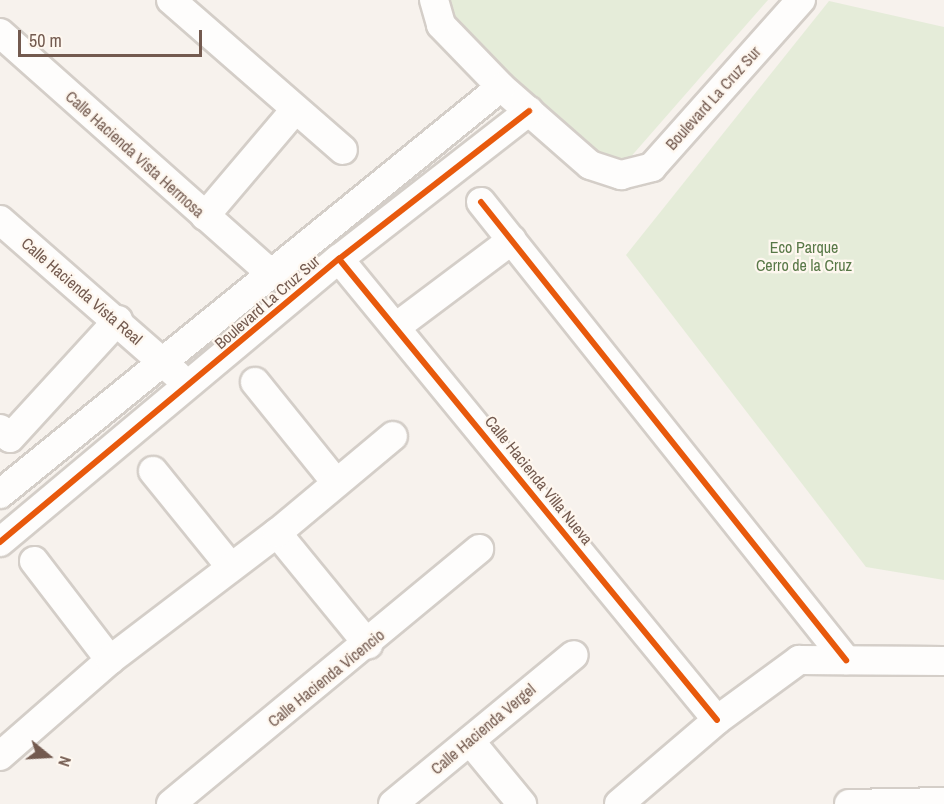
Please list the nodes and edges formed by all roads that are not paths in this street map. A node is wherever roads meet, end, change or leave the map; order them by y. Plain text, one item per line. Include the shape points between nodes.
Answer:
1 (171, 0) edge
2 (434, 0) edge
3 (801, 0) edge
4 (0, 33) edge
5 (501, 87) junction
6 (295, 110) junction
7 (529, 111) junction
8 (343, 150) dead end
9 (480, 202) dead end
10 (205, 216) junction
11 (0, 220) edge
12 (512, 240) junction
13 (339, 259) junction
14 (271, 274) junction
15 (118, 320) junction
16 (396, 327) junction
17 (163, 361) junction
18 (255, 382) dead end
19 (190, 386) junction
20 (0, 429) edge
21 (393, 436) dead end
22 (153, 471) dead end
23 (335, 481) junction
24 (0, 495) edge
25 (277, 533) junction
26 (0, 542) edge
27 (479, 549) dead end
28 (34, 561) dead end
29 (230, 566) junction
30 (368, 644) junction
31 (574, 655) dead end
32 (110, 660) junction
33 (846, 660) junction
34 (944, 661) edge
35 (717, 720) junction
36 (470, 741) junction
37 (1, 753) edge
38 (910, 802) edge
39 (944, 802) edge
40 (171, 804) edge
41 (393, 804) edge
42 (522, 804) edge
43 (618, 804) edge
44 (849, 804) edge

1 - 6 street
2 - 5 street, Boulevard La Cruz Sur via 441,25
3 - 7 street, Boulevard La Cruz Sur via 645,170 621,175 590,165
4 - 10 street, Calle Hacienda Vista Hermosa
5 - 7 street, Boulevard La Cruz Sur
5 - 14 street, Boulevard La Cruz Sur
6 - 8 street
6 - 10 street
7 - 13 street, Boulevard La Cruz Sur
9 - 12 street
10 - 14 street, Calle Hacienda Vista Hermosa
11 - 15 street, Calle Hacienda Vista Real
12 - 16 street
12 - 33 street
13 - 16 street, Calle Hacienda Villa Nueva
13 - 19 street, Boulevard La Cruz Sur
14 - 17 street, Boulevard La Cruz Sur
15 - 17 street, Calle Hacienda Vista Real
15 - 20 street via 10,438
16 - 35 street, Calle Hacienda Villa Nueva
17 - 19 street, Calle Hacienda Vista Real
17 - 24 street, Boulevard La Cruz Sur
18 - 23 street
19 - 26 street, Boulevard La Cruz Sur
21 - 23 street
22 - 29 street
23 - 25 street
25 - 29 street
25 - 30 street
27 - 30 street, Calle Hacienda Vicencio
28 - 32 street
29 - 32 street
30 - 40 street, Calle Hacienda Vicencio
31 - 36 street, Calle Hacienda Vergel
32 - 37 street
33 - 34 street
33 - 35 street via 799,660
35 - 43 street
36 - 41 street, Calle Hacienda Vergel
36 - 42 street
38 - 39 street
38 - 44 street

